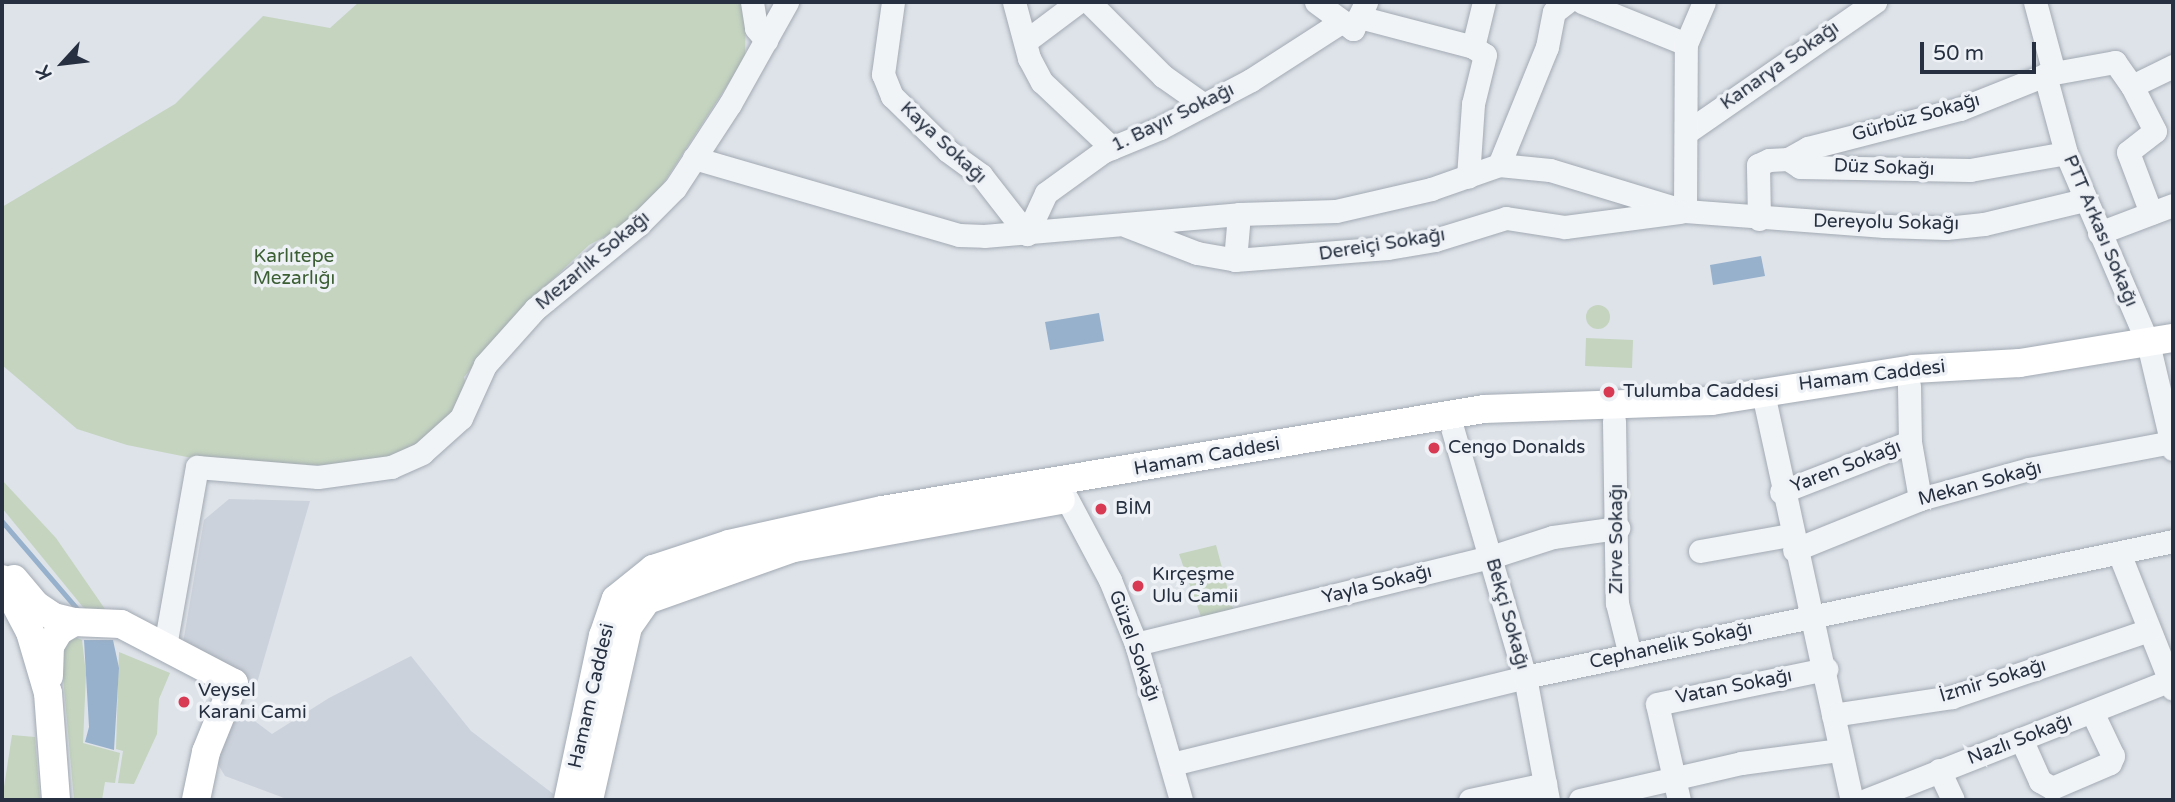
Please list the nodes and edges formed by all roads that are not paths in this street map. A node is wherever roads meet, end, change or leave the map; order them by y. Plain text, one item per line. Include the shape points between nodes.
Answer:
1 (752, 2) edge
2 (787, 2) edge
3 (893, 2) edge
4 (1014, 2) edge
5 (1078, 2) edge
6 (1089, 2) edge
7 (1317, 2) edge
8 (1484, 2) edge
9 (1567, 2) edge
10 (1582, 2) edge
11 (1704, 2) edge
12 (1875, 2) edge
13 (2035, 2) edge
14 (1354, 18) edge
15 (766, 40) junction
16 (1026, 41) junction
17 (1686, 44) junction
18 (1473, 47) junction
19 (2173, 66) edge
20 (2049, 74) junction
21 (2132, 86) junction
22 (1204, 105) junction
23 (1687, 132) junction
24 (1112, 148) junction
25 (2066, 153) junction
26 (694, 158) junction
27 (1788, 159) junction
28 (1499, 165) junction
29 (1468, 177) junction
30 (2084, 200) junction
31 (2173, 205) edge
32 (1685, 211) junction
33 (2151, 213) junction
34 (1239, 214) junction
35 (1759, 219) junction
36 (1121, 224) junction
37 (2099, 233) junction
38 (1027, 234) junction
39 (1235, 260) junction
40 (2161, 341) edge
41 (2020, 363) junction
42 (1909, 386) junction
43 (1764, 399) junction
44 (1614, 421) junction
45 (1452, 423) junction
46 (1910, 442) junction
47 (2173, 446) edge
48 (1064, 490) junction
49 (1781, 492) junction
50 (1017, 498) junction
51 (1920, 499) junction
52 (1618, 528) junction
53 (2173, 541) edge
54 (1792, 543) junction
55 (1700, 551) dead end
56 (2119, 553) junction
57 (1491, 557) junction
58 (2, 566) edge
59 (2, 579) edge
60 (1812, 616) junction
61 (74, 622) junction
62 (2150, 630) junction
63 (1136, 644) junction
64 (165, 646) junction
65 (1630, 655) junction
66 (1826, 669) junction
67 (1525, 677) junction
68 (2172, 683) edge
69 (48, 693) junction
70 (2092, 712) junction
71 (1833, 715) junction
72 (2022, 741) junction
73 (1840, 750) junction
74 (1172, 764) junction
75 (1939, 771) junction
76 (1674, 777) junction
77 (1546, 792) edge
78 (205, 798) edge
79 (56, 800) edge
80 (568, 800) edge
81 (589, 800) edge
82 (1181, 800) edge
83 (1470, 800) edge
84 (1580, 800) edge
85 (1679, 800) edge
86 (1852, 800) edge
87 (1866, 800) edge
88 (1953, 800) edge

1 - 15 street via 757,28
2 - 15 street, Mezarlık Sokağı
3 - 38 street, Kaya Sokağı via 883,74 892,96 948,151 981,175
4 - 16 street
5 - 16 street
6 - 22 street via 1163,76
7 - 14 street
8 - 18 street
9 - 28 street via 1553,12 1547,47
10 - 17 street
11 - 17 street
12 - 23 street, Kanarya Sokağı
13 - 20 street, PTT Arkası Sokağı
14 - 18 street
14 - 22 street, 1. Bayır Sokağı
15 - 26 street, Mezarlık Sokağı
16 - 24 street via 1042,82
17 - 23 street
18 - 29 street via 1485,55 1473,104
19 - 21 street
20 - 21 street via 2115,61
20 - 25 street, PTT Arkası Sokağı
20 - 27 street, Gürbüz Sokağı via 1960,109 1808,148
21 - 33 street via 2155,131 2128,152
22 - 24 street, 1. Bayır Sokağı
23 - 32 street
24 - 38 street, 1. Bayır Sokağı via 1046,192
25 - 27 street, Düz Sokağı via 1970,170 1800,167
25 - 30 street, PTT Arkası Sokağı
26 - 38 street via 959,235
26 - 64 street, Mezarlık Sokağı via 659,206 561,286 506,340 485,365 461,418 422,453 391,467 318,477 197,467
27 - 35 street via 1758,165
28 - 29 street
28 - 32 street via 1550,170
29 - 34 street via 1336,211
30 - 35 street, Dereyolu Sokağı via 1946,228
30 - 37 street, PTT Arkası Sokağı
31 - 33 street
32 - 35 street, Dereyolu Sokağı
32 - 39 street, Dereiçi Sokağı via 1565,228 1506,218 1435,240 1388,248
33 - 37 street
34 - 36 street
34 - 39 street
36 - 38 street
36 - 39 street, Dereiçi Sokağı via 1197,253
37 - 40 street, PTT Arkası Sokağı
40 - 41 main road, Hamam Caddesi
40 - 47 street, PTT Arkası Sokağı
41 - 42 main road, Hamam Caddesi via 1981,377
41 - 43 main road, Hamam Caddesi via 1913,369
42 - 43 main road, Hamam Caddesi
42 - 46 street
43 - 44 main road, Hamam Caddesi via 1666,420
43 - 45 main road, Hamam Caddesi via 1546,403
43 - 49 street
44 - 45 main road, Hamam Caddesi
44 - 52 street, Zirve Sokağı
45 - 48 main road, Hamam Caddesi
45 - 57 street, Bekçi Sokağı
46 - 49 street, Yaren Sokağı
46 - 51 street
47 - 51 street, Mekan Sokağı via 2029,469
48 - 50 main road, Hamam Caddesi
48 - 63 street, Güzel Sokağı via 1110,580
49 - 54 street
50 - 80 main road, Hamam Caddesi via 800,524 653,569 630,584 616,599 603,636
50 - 81 main road, Hamam Caddesi via 794,548 676,586 647,600 628,627
51 - 54 street, Mekan Sokağı
52 - 57 street, Yayla Sokağı via 1553,537
52 - 65 street, Zirve Sokağı via 1617,603
53 - 56 street, Cephanelik Sokağı
54 - 55 street, Mekan Sokağı
54 - 60 street
56 - 60 street, Cephanelik Sokağı
56 - 62 street
57 - 63 street, Yayla Sokağı
57 - 67 street, Bekçi Sokağı
58 - 61 main road via 36,605 54,617
59 - 69 main road via 30,632
60 - 65 street, Cephanelik Sokağı
60 - 66 street
61 - 64 main road via 121,624
61 - 69 main road via 59,631 50,646
62 - 68 street
62 - 71 street, İzmir Sokağı via 1952,697
63 - 74 street, Güzel Sokağı
64 - 78 main road via 234,683 206,752
65 - 67 street, Cephanelik Sokağı
66 - 71 street
66 - 76 street, Vatan Sokağı via 1657,704
67 - 74 street, Cephanelik Sokağı
67 - 77 street, Bekçi Sokağı
68 - 70 street, Nazlı Sokağı
69 - 79 main road
70 - 72 street, Nazlı Sokağı
70 - 72 street via 2113,756 2105,767 2046,788
71 - 73 street
72 - 75 street, Nazlı Sokağı
73 - 76 street
73 - 86 street
74 - 82 street, Güzel Sokağı
75 - 87 street, Nazlı Sokağı
75 - 88 street
76 - 84 street
76 - 85 street, Vatan Sokağı
77 - 83 street

